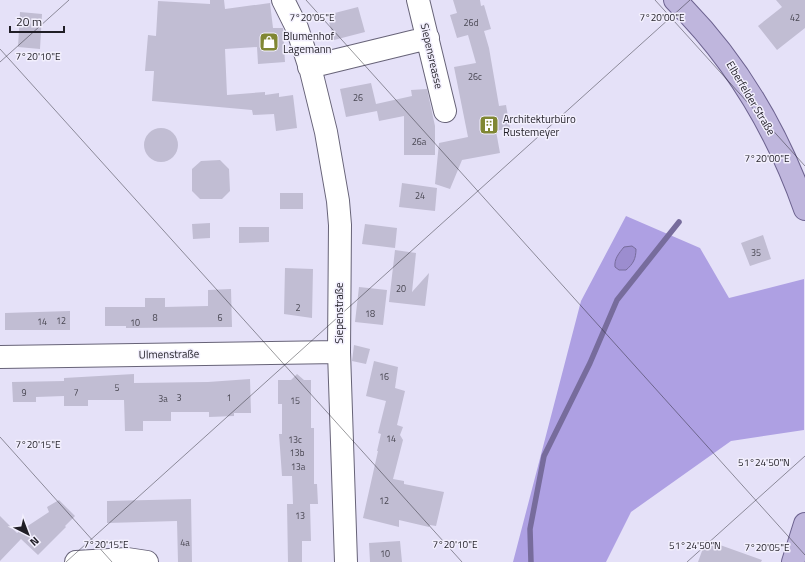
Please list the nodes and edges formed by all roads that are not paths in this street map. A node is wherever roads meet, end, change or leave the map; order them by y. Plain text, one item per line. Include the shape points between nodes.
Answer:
1 (283, 0) edge
2 (418, 0) edge
3 (675, 0) edge
4 (428, 38) junction
5 (309, 67) junction
6 (445, 111) dead end
7 (805, 209) edge
8 (339, 352) junction
9 (0, 357) edge
10 (805, 524) edge
11 (76, 562) edge
12 (147, 562) edge
13 (346, 562) edge
14 (792, 562) edge

1 - 5 street, Siepenstraße via 297,28
2 - 4 street, Siepensreasse
3 - 7 main road, Elberfelder Straße via 713,40 752,96 781,148
4 - 5 street
4 - 6 street, Siepensreasse
5 - 8 street, Siepenstraße via 326,132 338,201
8 - 9 street, Ulmenstraße
8 - 13 street, Siepenstraße
10 - 14 main road
11 - 12 street via 127,559

